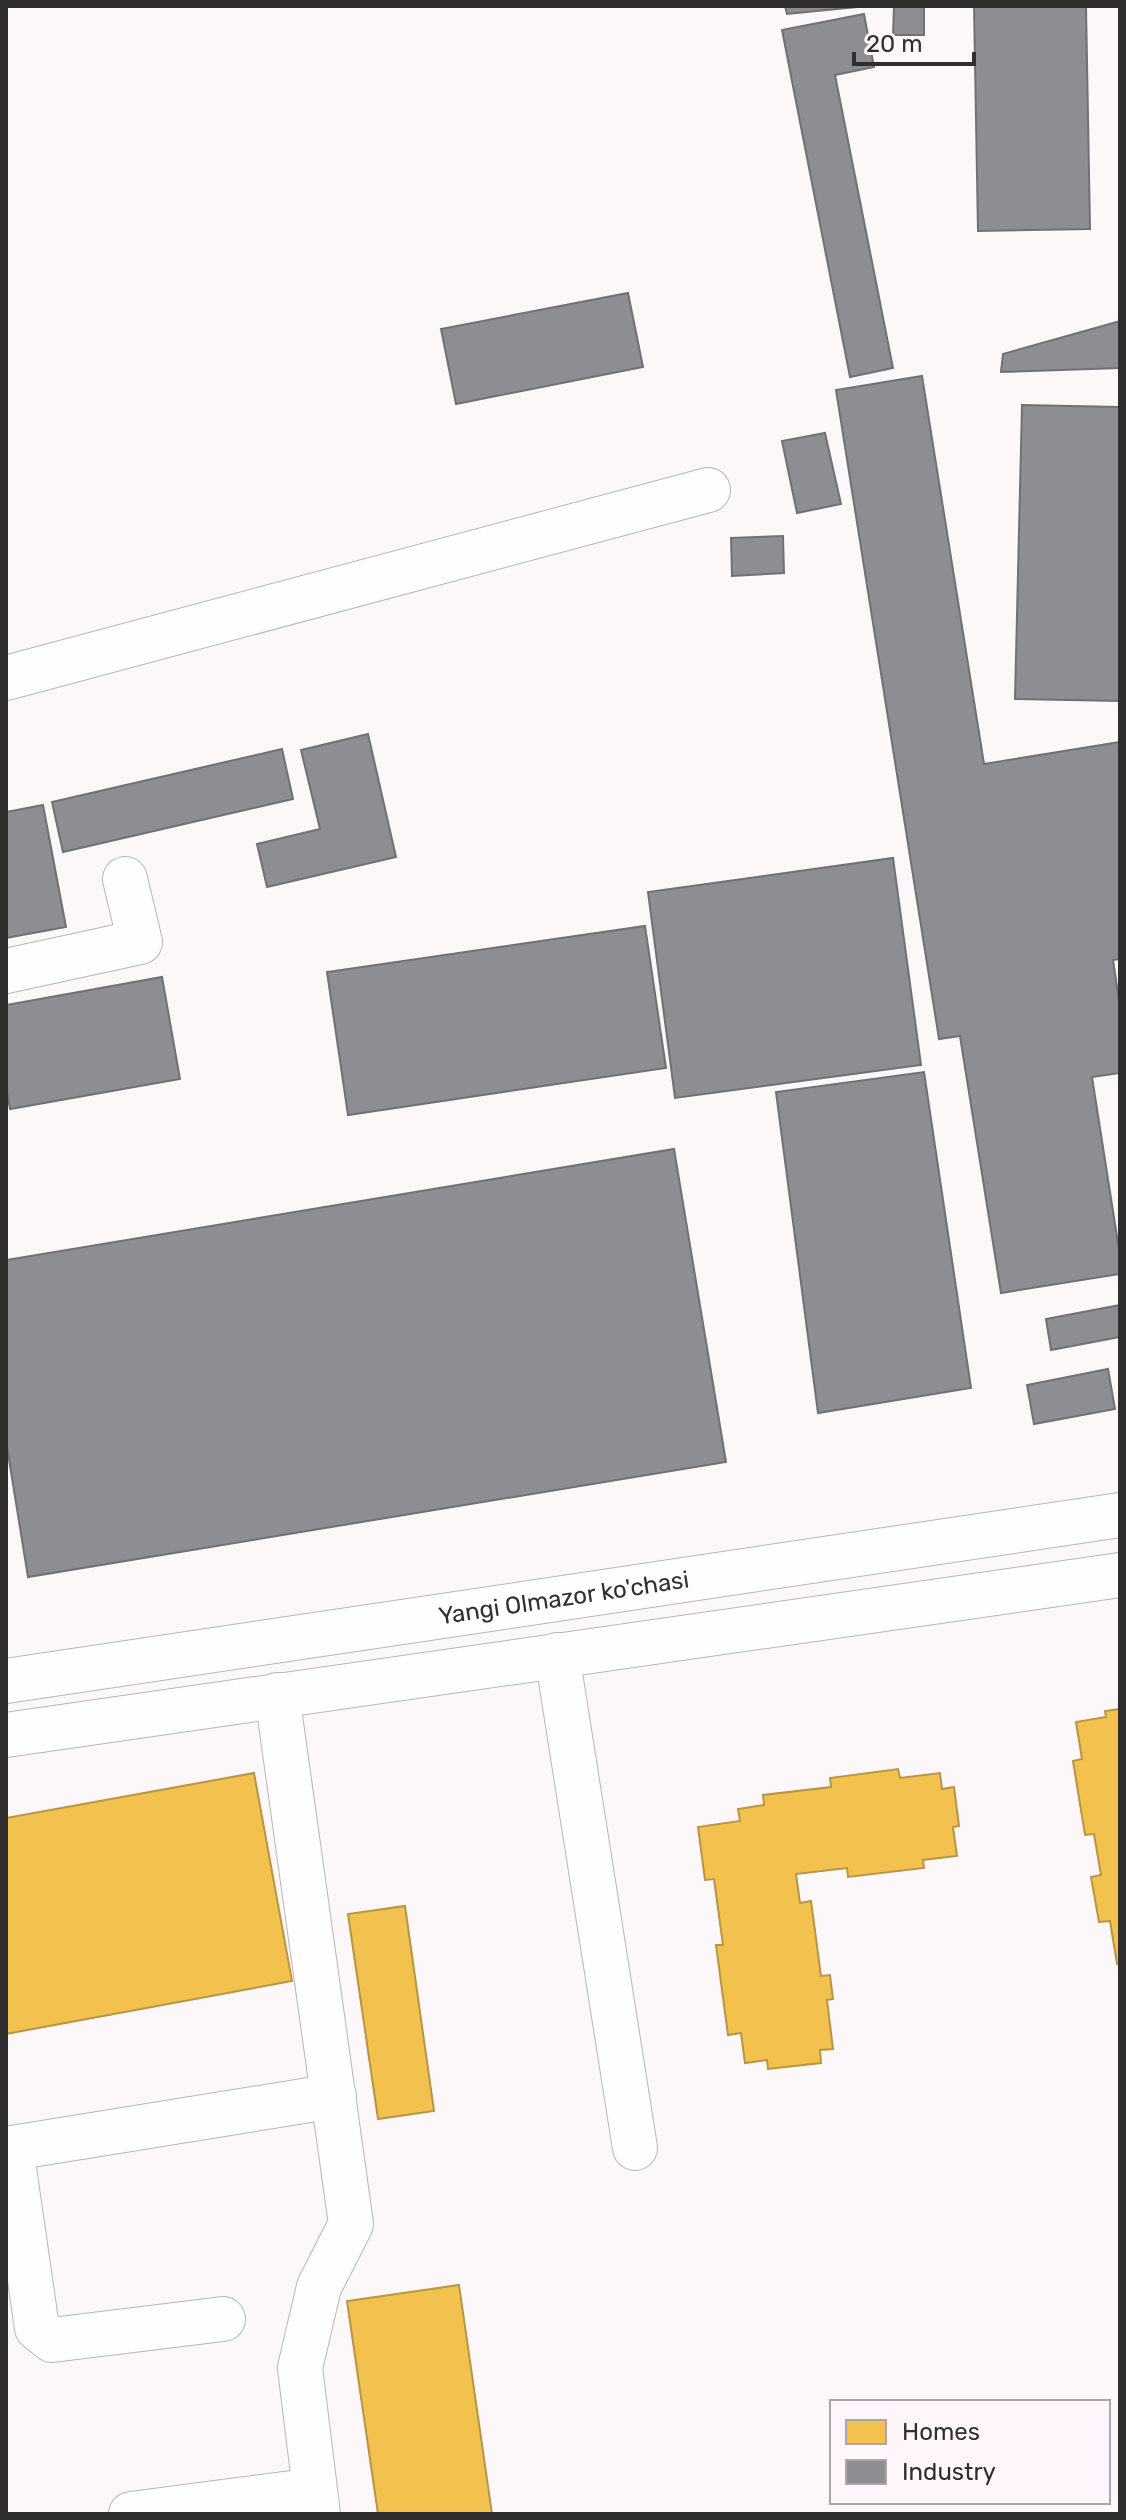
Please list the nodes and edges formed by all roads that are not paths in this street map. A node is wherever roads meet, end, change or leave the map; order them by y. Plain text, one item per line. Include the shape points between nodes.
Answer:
1 (708, 490) dead end
2 (6, 678) edge
3 (125, 879) dead end
4 (6, 971) edge
5 (1120, 1515) edge
6 (1120, 1575) edge
7 (557, 1655) junction
8 (6, 1681) edge
9 (277, 1695) junction
10 (6, 1735) edge
11 (334, 2096) junction
12 (9, 2148) edge
13 (635, 2148) dead end
14 (223, 2319) dead end
15 (316, 2502) edge
16 (131, 2514) edge

1 - 2 main road
3 - 4 main road via 140,942
5 - 8 main road, Yangi Olmazor ko'chasi
6 - 7 main road
7 - 9 main road
7 - 13 main road
9 - 10 main road
9 - 11 main road
11 - 12 main road
11 - 15 main road via 351,2224 319,2287 300,2368
12 - 14 main road via 37,2328 52,2340
15 - 16 main road

